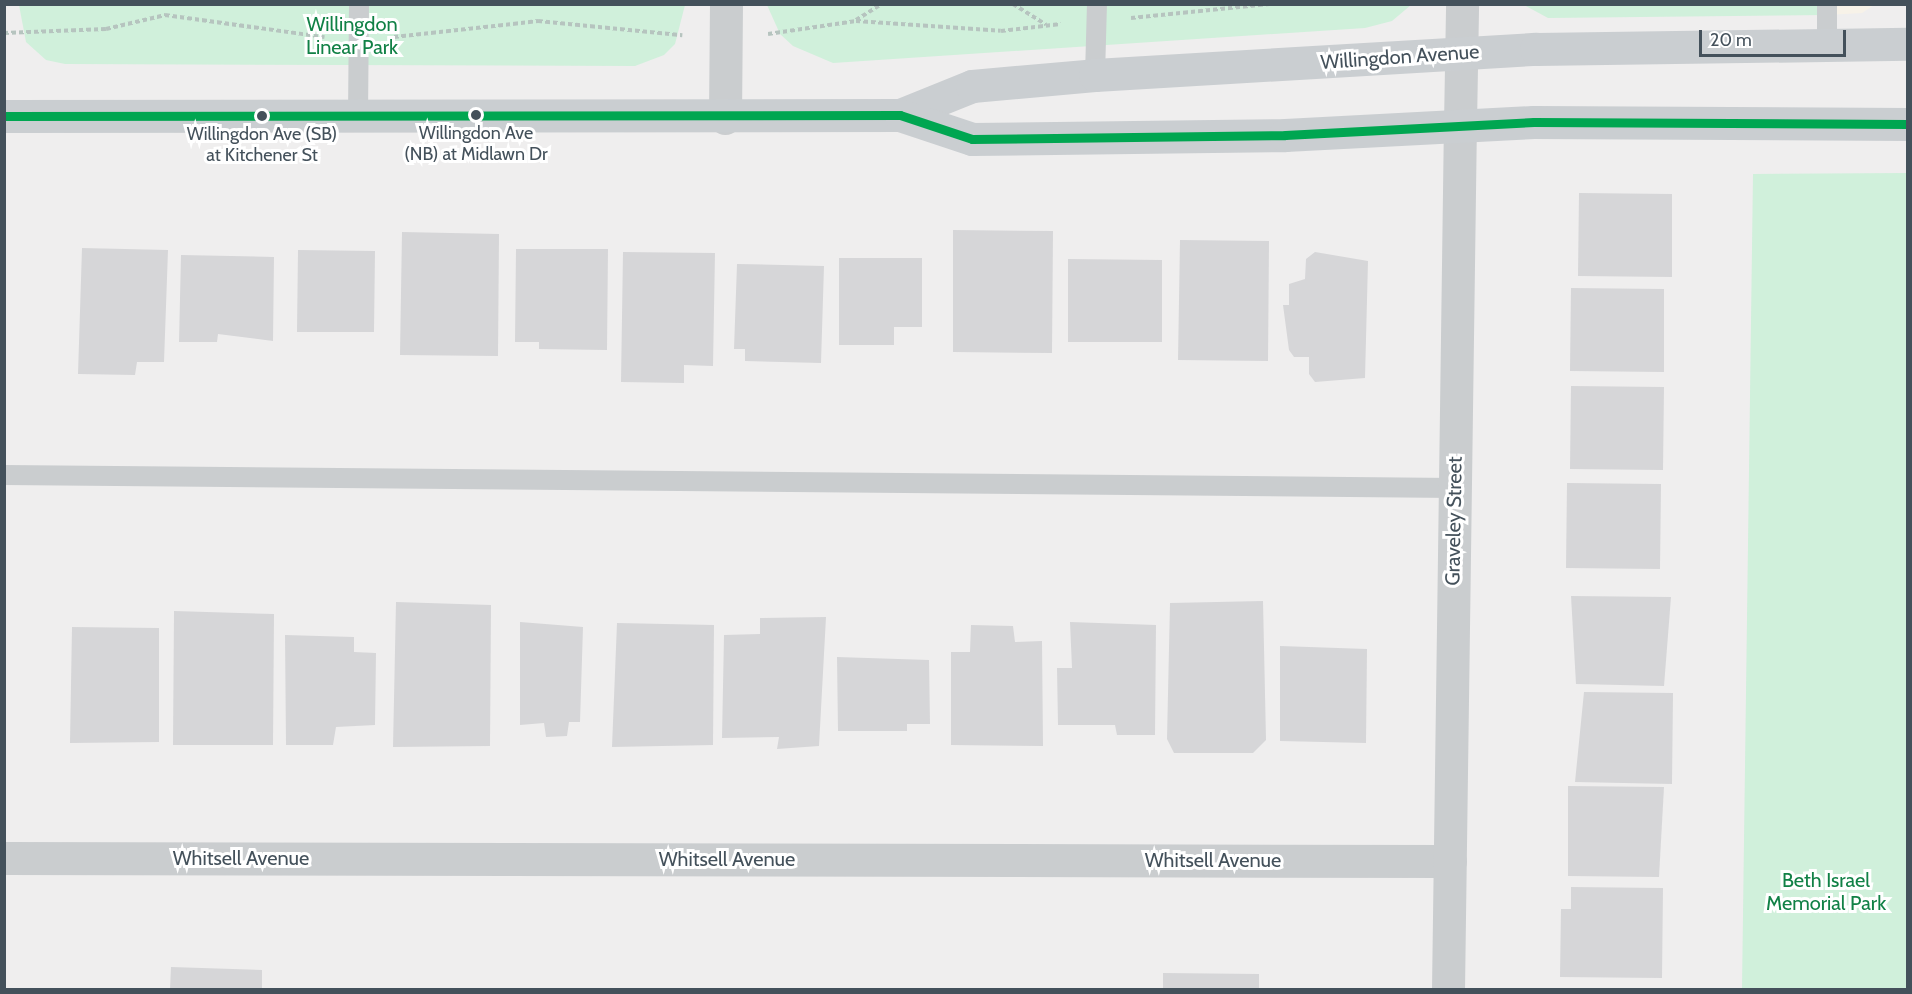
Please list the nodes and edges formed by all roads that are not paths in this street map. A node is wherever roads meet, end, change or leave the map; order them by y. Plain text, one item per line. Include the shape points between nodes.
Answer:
1 (359, 4) edge
2 (726, 4) edge
3 (1462, 4) edge
4 (1827, 4) edge
5 (1097, 13) edge
6 (1827, 43) junction
7 (1908, 44) edge
8 (1461, 53) junction
9 (1095, 75) junction
10 (900, 115) junction
11 (4, 116) edge
12 (358, 118) junction
13 (725, 118) junction
14 (1460, 124) junction
15 (1908, 124) edge
16 (4, 475) edge
17 (1455, 488) junction
18 (4, 858) edge
19 (1450, 861) junction
20 (1448, 990) edge

1 - 12 lane
2 - 13 street
3 - 8 street, Graveley Street
4 - 6 lane
5 - 9 lane
6 - 7 main road, Willingdon Avenue
6 - 8 main road, Willingdon Avenue
8 - 9 main road, Willingdon Avenue
8 - 14 street, Graveley Street
9 - 10 main road, Willingdon Avenue via 972,86
10 - 13 main road, Willingdon Avenue
10 - 14 main road, Willingdon Avenue via 972,139 1285,135
11 - 12 main road, Willingdon Avenue
12 - 13 main road, Willingdon Avenue
14 - 15 main road, Willingdon Avenue
14 - 17 street, Graveley Street
16 - 17 lane
17 - 19 street, Graveley Street
18 - 19 street, Whitsell Avenue
19 - 20 street, Graveley Street

